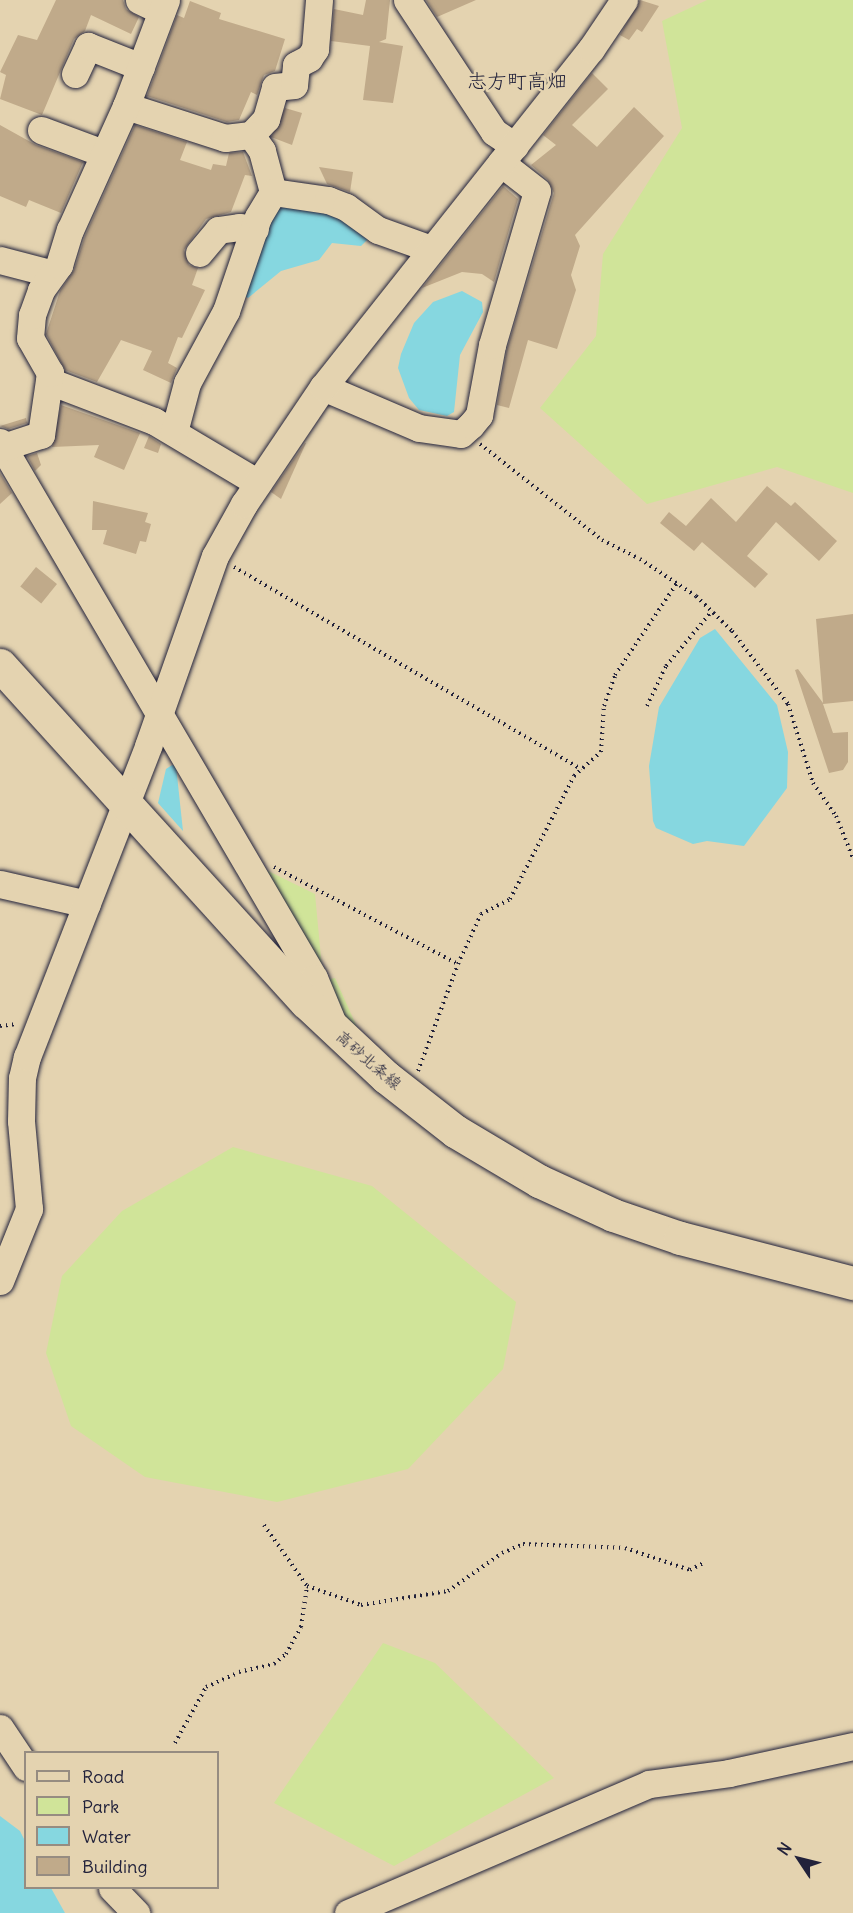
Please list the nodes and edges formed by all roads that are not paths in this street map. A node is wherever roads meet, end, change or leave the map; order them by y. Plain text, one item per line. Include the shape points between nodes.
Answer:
1 (319, 0) edge
2 (407, 0) edge
3 (624, 0) edge
4 (156, 4) edge
5 (141, 67) junction
6 (75, 74) dead end
7 (126, 106) junction
8 (41, 130) dead end
9 (251, 135) junction
10 (103, 153) junction
11 (508, 155) junction
12 (273, 192) junction
13 (255, 229) junction
14 (431, 249) junction
15 (199, 253) dead end
16 (0, 260) edge
17 (50, 273) junction
18 (49, 381) junction
19 (323, 387) junction
20 (174, 432) junction
21 (2, 444) edge
22 (258, 483) junction
23 (0, 665) edge
24 (158, 716) junction
25 (126, 803) junction
26 (0, 884) edge
27 (87, 904) junction
28 (337, 1033) junction
29 (0, 1281) edge
30 (853, 1283) edge
31 (0, 1728) edge
32 (853, 1746) edge
33 (24, 1764) edge
34 (114, 1889) edge
35 (136, 1913) edge
36 (348, 1913) edge

1 - 9 street via 315,49 309,58 296,65 294,85 275,87 266,119
2 - 11 street
3 - 11 street
4 - 5 street
5 - 6 street via 88,46
5 - 7 street
7 - 9 street via 225,138
7 - 10 street
8 - 10 street
9 - 12 street via 262,151
10 - 17 street via 59,265
11 - 14 street
11 - 19 street via 537,191 492,345 479,415 461,434 419,428
12 - 13 street via 266,199
12 - 14 street via 328,200 346,207 378,230
13 - 15 street via 218,230
13 - 20 street via 226,311 187,383
14 - 19 street
16 - 17 street
17 - 18 street via 32,315 30,338 50,373
18 - 20 street
18 - 21 street via 41,435
19 - 22 street
20 - 22 street
21 - 24 street
22 - 24 street via 215,556
23 - 25 main road, 高砂北条線
24 - 25 street
24 - 28 street via 314,978
25 - 27 street
25 - 28 main road, 高砂北条線
26 - 27 street
27 - 29 street via 22,1078 21,1121 29,1209
28 - 30 main road, 高砂北条線 via 455,1131 539,1182 613,1215 680,1238
31 - 33 street
32 - 36 street via 729,1773 649,1784
34 - 35 street

